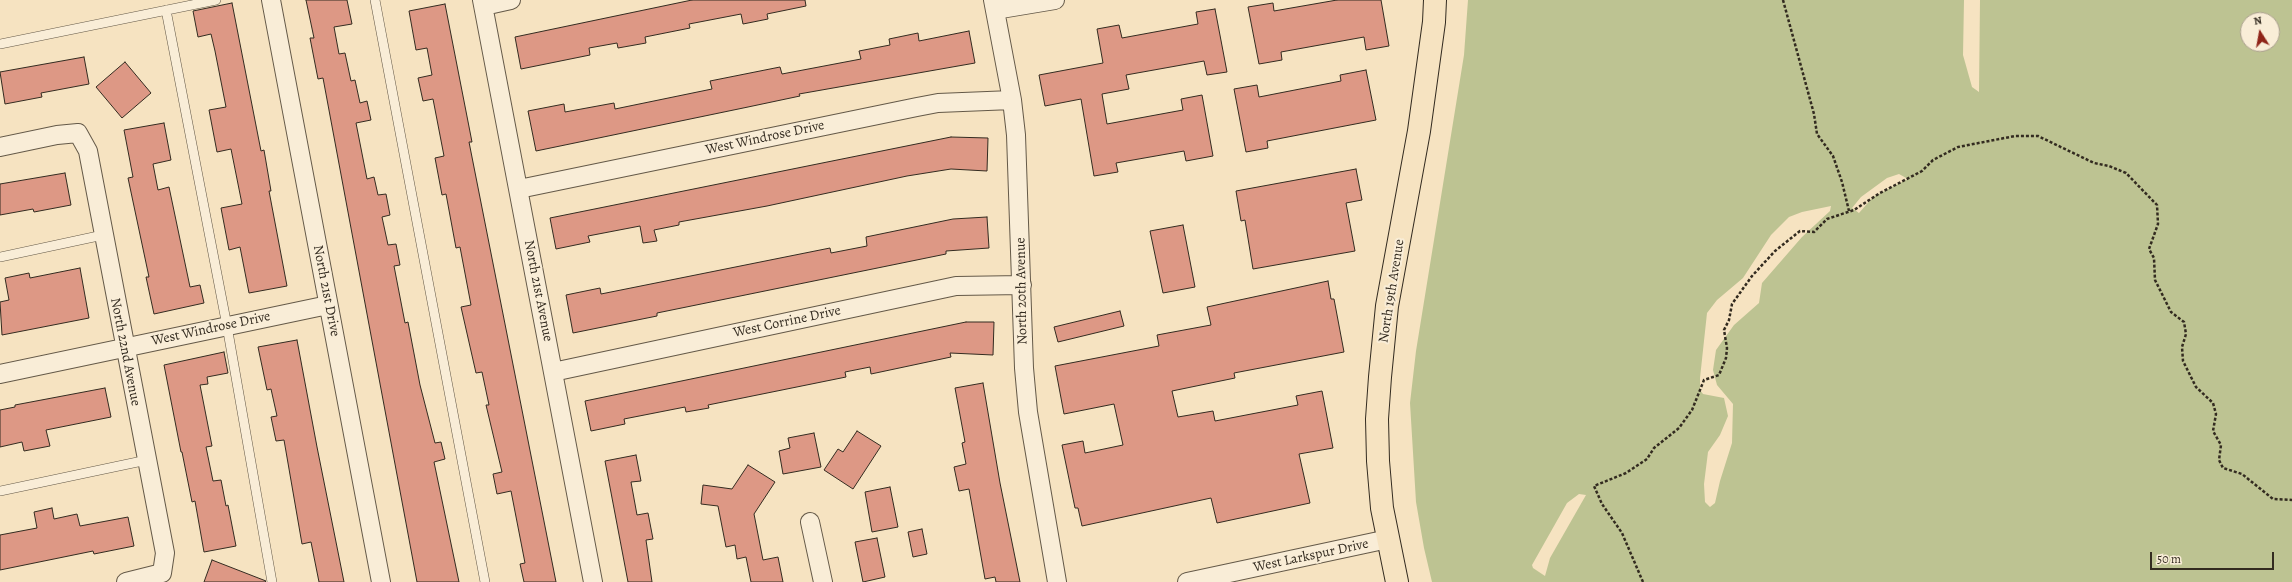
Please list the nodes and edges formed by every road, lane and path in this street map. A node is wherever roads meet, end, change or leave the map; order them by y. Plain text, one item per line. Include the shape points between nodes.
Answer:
1 (216, 0) edge
2 (271, 0) edge
3 (375, 0) edge
4 (511, 0) edge
5 (1055, 0) edge
6 (1435, 0) edge
7 (1783, 0) edge
8 (483, 3) edge
9 (994, 5) edge
10 (166, 10) junction
11 (0, 44) edge
12 (1012, 100) junction
13 (0, 148) edge
14 (519, 189) junction
15 (1849, 211) junction
16 (104, 235) junction
17 (0, 257) edge
18 (1022, 285) junction
19 (328, 305) junction
20 (227, 326) junction
21 (124, 348) junction
22 (553, 372) junction
23 (0, 374) edge
24 (146, 460) junction
25 (0, 491) edge
26 (2292, 500) edge
27 (810, 522) dead end
28 (1388, 539) junction
29 (126, 582) edge
30 (272, 582) edge
31 (381, 582) edge
32 (485, 582) edge
33 (593, 582) edge
34 (823, 582) edge
35 (1057, 582) edge
36 (1187, 582) edge
37 (1397, 582) edge
38 (1643, 582) edge

1 - 10 lane
2 - 19 street, North 21st Drive
3 - 32 lane
4 - 8 street
5 - 9 street
6 - 28 main road, North 19th Avenue via 1419,132 1387,306 1380,377 1377,418 1378,461 1382,508
7 - 15 path via 1818,134 1833,156
8 - 14 street, North 21st Avenue
9 - 12 street, North 20th Avenue
10 - 11 lane
10 - 20 lane
12 - 14 street, West Windrose Drive via 938,103
12 - 18 street, North 20th Avenue via 1016,135
13 - 16 street, North 22nd Avenue via 57,135 78,133 88,151
14 - 22 street, North 21st Avenue
15 - 26 path via 1922,171 1933,160 1958,147 2015,136 2038,136 2094,163 2126,173 2157,205 2158,224 2149,249 2154,258 2155,280 2171,312 2184,322 2186,334 2182,347 2183,361 2196,387 2213,402 2216,414 2213,431 2221,445 2219,460 2223,468 2242,474 2273,499
15 - 38 path via 1827,219 1814,232 1800,231 1761,266 1732,304 1724,330 1726,358 1719,375 1704,380 1679,428 1654,448 1647,459 1626,473 1594,486 1602,504 1622,533
16 - 17 lane
16 - 21 street, North 22nd Avenue
18 - 22 street, West Corrine Drive via 956,286
18 - 35 street, North 20th Avenue via 1028,412
19 - 20 street, West Windrose Drive
19 - 31 street, North 21st Drive
20 - 21 street, West Windrose Drive
20 - 30 lane
21 - 23 street, West Windrose Drive
21 - 24 street, North 22nd Avenue
22 - 33 street, North 21st Avenue
24 - 25 lane
24 - 29 street, North 22nd Avenue via 165,553 162,573
27 - 34 street
28 - 36 street, West Larkspur Drive
28 - 37 main road, North 19th Avenue

